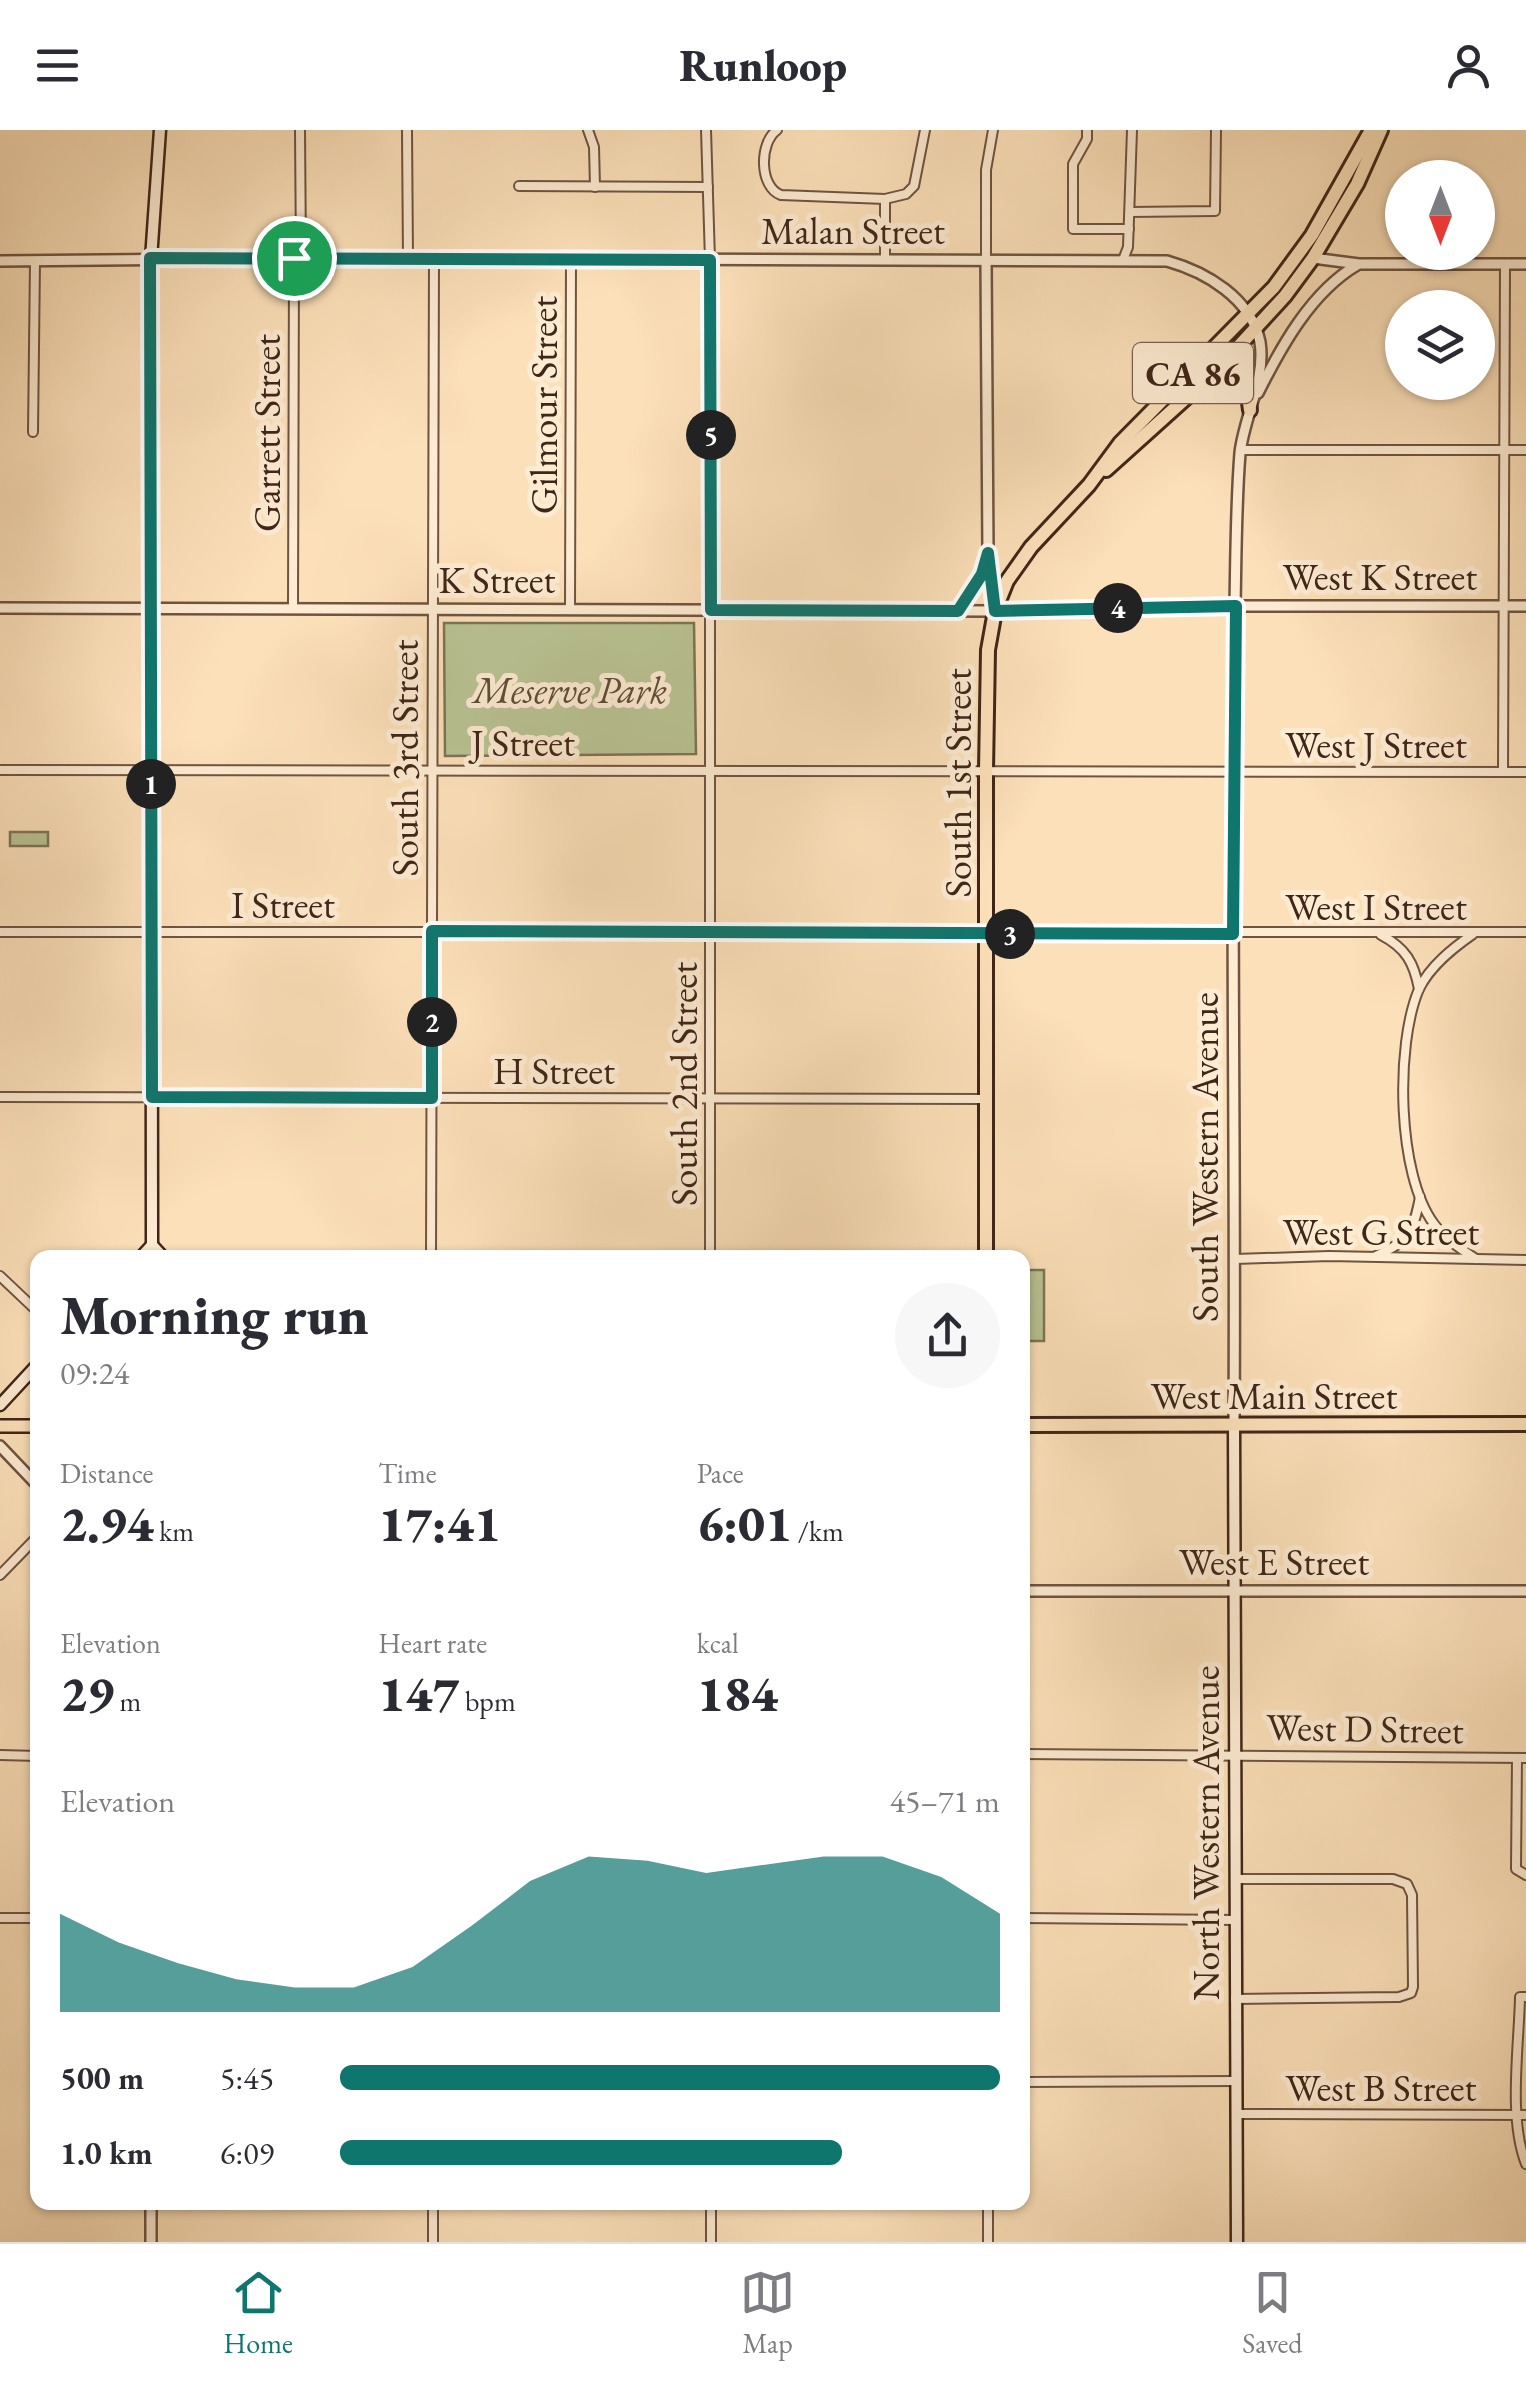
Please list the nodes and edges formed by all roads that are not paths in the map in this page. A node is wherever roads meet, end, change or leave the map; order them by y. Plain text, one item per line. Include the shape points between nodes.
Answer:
1 (160, 130) edge
2 (300, 130) edge
3 (407, 130) edge
4 (588, 130) edge
5 (706, 130) edge
6 (777, 130) edge
7 (926, 130) edge
8 (993, 130) edge
9 (1087, 130) edge
10 (1132, 130) edge
11 (1216, 130) edge
12 (1371, 130) edge
13 (1381, 130) edge
14 (520, 186) dead end
15 (596, 187) junction
16 (708, 187) junction
17 (886, 199) junction
18 (1130, 212) junction
19 (1129, 229) junction
20 (150, 258) junction
21 (298, 258) junction
22 (408, 258) junction
23 (1313, 258) junction
24 (434, 259) junction
25 (571, 260) junction
26 (710, 260) junction
27 (885, 260) junction
28 (986, 260) junction
29 (1123, 260) junction
30 (34, 261) junction
31 (0, 262) edge
32 (1359, 264) junction
33 (1504, 264) junction
34 (1526, 264) edge
35 (1248, 315) junction
36 (1256, 329) junction
37 (1221, 366) junction
38 (1250, 410) junction
39 (33, 432) dead end
40 (1240, 450) junction
41 (1504, 450) junction
42 (1526, 450) edge
43 (1089, 484) junction
44 (988, 553) junction
45 (1236, 606) junction
46 (1505, 606) junction
47 (1526, 606) edge
48 (0, 608) edge
49 (151, 608) junction
50 (293, 609) junction
51 (432, 609) junction
52 (570, 610) junction
53 (711, 610) junction
54 (958, 611) junction
55 (995, 611) junction
56 (0, 770) edge
57 (151, 770) junction
58 (433, 770) junction
59 (711, 770) junction
60 (986, 771) junction
61 (1234, 771) junction
62 (1503, 772) junction
63 (1526, 772) edge
64 (432, 931) junction
65 (711, 931) junction
66 (0, 932) edge
67 (152, 932) junction
68 (1526, 932) edge
69 (1378, 933) junction
70 (987, 934) junction
71 (1233, 934) junction
72 (1473, 934) junction
73 (1419, 989) junction
74 (0, 1097) edge
75 (152, 1097) junction
76 (432, 1098) junction
77 (710, 1098) junction
78 (987, 1099) junction
79 (1420, 1198) junction
80 (152, 1245) junction
81 (147, 1250) edge
82 (157, 1250) edge
83 (430, 1250) edge
84 (710, 1250) edge
85 (986, 1250) edge
86 (1372, 1258) junction
87 (1235, 1259) junction
88 (1476, 1259) junction
89 (1526, 1260) edge
90 (0, 1276) edge
91 (30, 1304) edge
92 (30, 1373) edge
93 (0, 1405) edge
94 (1234, 1424) junction
95 (1526, 1424) edge
96 (1030, 1425) edge
97 (0, 1426) edge
98 (30, 1426) edge
99 (0, 1446) edge
100 (30, 1478) edge
101 (30, 1544) edge
102 (0, 1575) edge
103 (1030, 1590) edge
104 (1234, 1590) junction
105 (1526, 1590) edge
106 (1030, 1754) edge
107 (1236, 1754) junction
108 (0, 1756) edge
109 (30, 1756) edge
110 (1521, 1758) edge
111 (1526, 1875) edge
112 (1236, 1879) junction
113 (0, 1918) edge
114 (30, 1918) edge
115 (1030, 1918) edge
116 (1236, 1920) junction
117 (1523, 1997) edge
118 (1236, 1999) junction
119 (1236, 2081) junction
120 (1030, 2082) edge
121 (1236, 2114) junction
122 (1521, 2115) edge
123 (1526, 2164) edge
124 (151, 2210) edge
125 (433, 2210) edge
126 (710, 2210) edge
127 (988, 2210) edge
128 (151, 2242) edge
129 (433, 2242) edge
130 (710, 2242) edge
131 (988, 2242) edge
132 (1237, 2242) edge

1 - 20 main road
2 - 21 street, Garrett Street
3 - 22 street
4 - 15 street
5 - 16 street, South 2nd Street
6 - 17 street via 766,144 772,192
7 - 17 street via 914,186
8 - 28 street, South 1st Street
9 - 19 street via 1073,164 1073,229
10 - 18 street
11 - 18 street via 1215,211
12 - 35 highway, CA 86 via 1312,235
13 - 23 highway, CA 86
14 - 15 street
15 - 16 street
16 - 26 street, South 2nd Street
17 - 27 street
18 - 19 street
19 - 29 street
20 - 21 street, Malan Street
20 - 30 street, Malan Street
20 - 49 main road
21 - 22 street, Malan Street
21 - 50 street, Garrett Street
22 - 24 street, Malan Street
23 - 32 street
23 - 36 highway, CA 86
24 - 25 street, Malan Street
24 - 51 street, South 3rd Street
25 - 26 street, Malan Street
25 - 52 street, Gilmour Street
26 - 27 street, Malan Street
26 - 53 street, South 2nd Street
27 - 28 street, Malan Street
28 - 29 street, Malan Street
28 - 44 street, South 1st Street
29 - 35 street, Malan Street via 1197,269
30 - 31 street, Malan Street
30 - 39 street
32 - 33 street
32 - 38 street, South Western Avenue via 1339,276 1280,347
33 - 34 street
33 - 41 street
35 - 36 street, Malan Street
35 - 43 highway, CA 86 via 1120,443
36 - 37 highway, CA 86
36 - 38 street, South Western Avenue via 1260,360
37 - 38 highway via 1234,368 1247,388
37 - 43 highway, CA 86
38 - 40 street, South Western Avenue
40 - 41 street
40 - 45 street, South Western Avenue
41 - 42 street
41 - 46 street
43 - 55 highway, CA 86 via 1031,547
44 - 54 street
44 - 55 street, South 1st Street
45 - 46 street, West K Street
45 - 55 street, West K Street
45 - 61 street, South Western Avenue
46 - 47 street, West K Street
46 - 62 street
48 - 49 street, K Street
49 - 50 street, K Street
49 - 57 main road
50 - 51 street, K Street
51 - 52 street, K Street
51 - 58 street, South 3rd Street
52 - 53 street, K Street
53 - 54 street, K Street
53 - 59 street, South 2nd Street
54 - 55 street, K Street
55 - 60 highway, South 1st Street / CA 86
56 - 57 street, J Street
57 - 58 street, J Street
57 - 67 main road
58 - 59 street, J Street
58 - 64 street, South 3rd Street
59 - 60 street, J Street
59 - 65 street, South 2nd Street
60 - 61 street, West J Street
60 - 70 highway, South 1st Street / CA 86
61 - 62 street, West J Street
61 - 71 street, South Western Avenue
62 - 63 street, West J Street
64 - 65 street, I Street
64 - 67 street, I Street
64 - 76 street, South 3rd Street
65 - 70 street, I Street
65 - 77 street, South 2nd Street
66 - 67 street, I Street
67 - 75 main road
68 - 72 street, West I Street
69 - 71 street, West I Street
69 - 72 street, West I Street
69 - 73 street via 1398,944 1414,965
70 - 71 street, West I Street
70 - 78 highway, South 1st Street / CA 86
71 - 87 street, South Western Avenue
72 - 73 street via 1452,948
73 - 79 street via 1402,1094
74 - 75 street, H Street
75 - 76 street, H Street
75 - 80 main road
76 - 77 street, H Street
76 - 83 street, South 3rd Street
77 - 78 street, H Street
77 - 84 street, South 2nd Street
78 - 85 highway, South 1st Street / CA 86
79 - 86 street via 1402,1245
79 - 88 street via 1450,1242
80 - 81 main road
80 - 82 main road
86 - 87 street, West G Street
86 - 88 street, West G Street
87 - 94 street, South Western Avenue
88 - 89 street, West G Street
90 - 91 street
92 - 93 main road
94 - 95 highway, West Main Street
94 - 96 highway, West Main Street
94 - 104 main road, North Western Avenue
97 - 98 main road
99 - 100 street
101 - 102 street
103 - 104 street, West E Street
104 - 105 street, West E Street
104 - 107 main road, North Western Avenue
106 - 107 street, West D Street
107 - 110 street, West D Street
107 - 112 main road, North Western Avenue
108 - 109 street
110 - 111 street via 1516,1869
112 - 116 main road, North Western Avenue
112 - 118 street via 1392,1879 1407,1884 1412,1895 1410,1993
113 - 114 street
115 - 116 street
116 - 118 main road, North Western Avenue
117 - 122 street
118 - 119 main road, North Western Avenue
119 - 120 street, West B Street
119 - 121 main road, North Western Avenue
121 - 122 street, West B Street
121 - 132 main road, North Western Avenue
122 - 123 street
124 - 128 street
125 - 129 street
126 - 130 street
127 - 131 street

